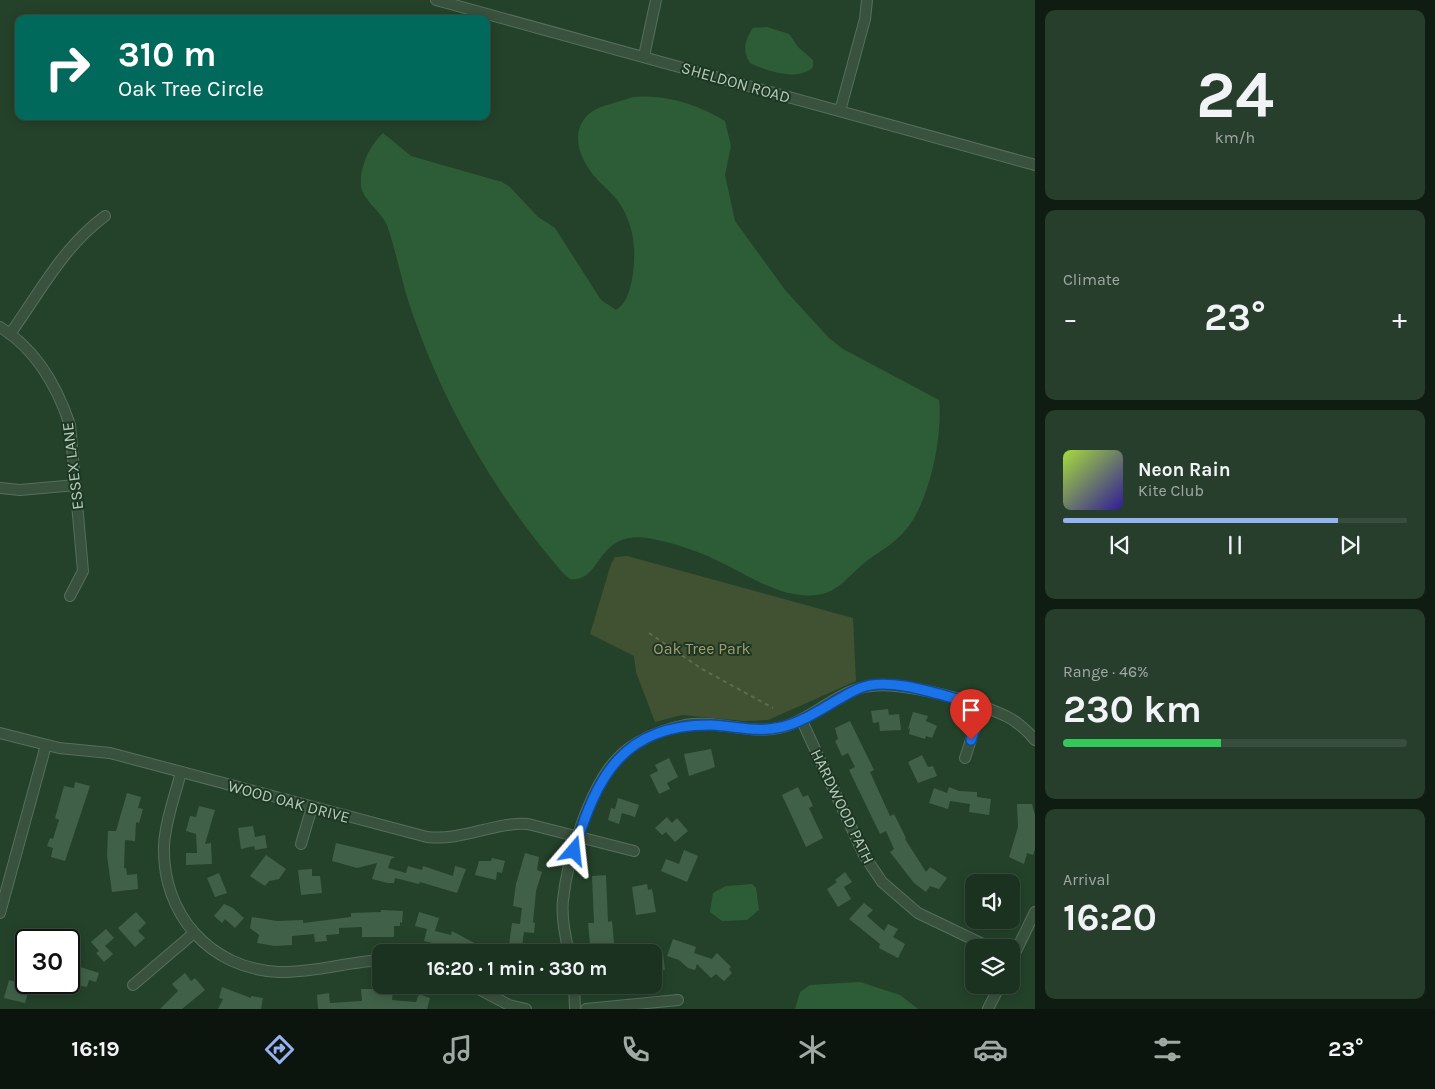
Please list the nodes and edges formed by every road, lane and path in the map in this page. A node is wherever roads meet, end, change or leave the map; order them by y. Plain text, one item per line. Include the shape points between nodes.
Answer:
1 (436, 0) edge
2 (656, 0) edge
3 (867, 0) edge
4 (644, 56) junction
5 (840, 111) junction
6 (1035, 165) edge
7 (106, 216) dead end
8 (0, 327) edge
9 (10, 334) junction
10 (76, 485) junction
11 (0, 488) edge
12 (70, 596) dead end
13 (649, 633) dead end
14 (982, 706) junction
15 (773, 708) dead end
16 (802, 721) junction
17 (0, 733) edge
18 (1035, 740) edge
19 (46, 745) junction
20 (965, 758) dead end
21 (181, 772) junction
22 (312, 807) junction
23 (579, 837) junction
24 (301, 844) dead end
25 (634, 851) dead end
26 (1035, 912) edge
27 (0, 913) edge
28 (194, 933) junction
29 (972, 939) edge
30 (1020, 942) edge
31 (567, 944) edge
32 (372, 961) edge
33 (133, 985) dead end
34 (488, 994) edge
35 (574, 994) edge
36 (996, 994) edge
37 (678, 1000) dead end
38 (526, 1009) edge
39 (575, 1009) edge
40 (586, 1009) edge
41 (988, 1009) edge

1 - 4 street, SHELDON ROAD
2 - 4 street
3 - 5 street via 865,19
4 - 5 street, SHELDON ROAD
5 - 6 street, SHELDON ROAD
7 - 9 street via 76,240
8 - 9 street, ESSEX LANE
9 - 10 street, ESSEX LANE via 48,375 63,405 70,425
10 - 11 street via 20,490
10 - 12 street, ESSEX LANE via 83,572
13 - 15 path via 702,669
14 - 16 street via 888,684 863,687 836,699
14 - 18 street via 1008,717
14 - 20 street
16 - 23 street via 752,731 687,725 638,742 616,760 602,779
16 - 29 street, HARDWOOD PATH via 864,855 882,882 918,913
17 - 19 street, WOOD OAK DRIVE
19 - 21 street, WOOD OAK DRIVE via 110,753
19 - 27 street
21 - 22 street, WOOD OAK DRIVE
21 - 28 street via 167,826 164,865 174,901
22 - 23 street, WOOD OAK DRIVE via 427,837 460,837 515,824 528,824
22 - 24 street
23 - 25 street, WOOD OAK DRIVE
23 - 31 street via 562,901
26 - 30 street
28 - 32 street via 226,958 265,971 296,971
28 - 33 street
34 - 38 street via 509,1005
35 - 39 street
36 - 41 street
37 - 40 street

